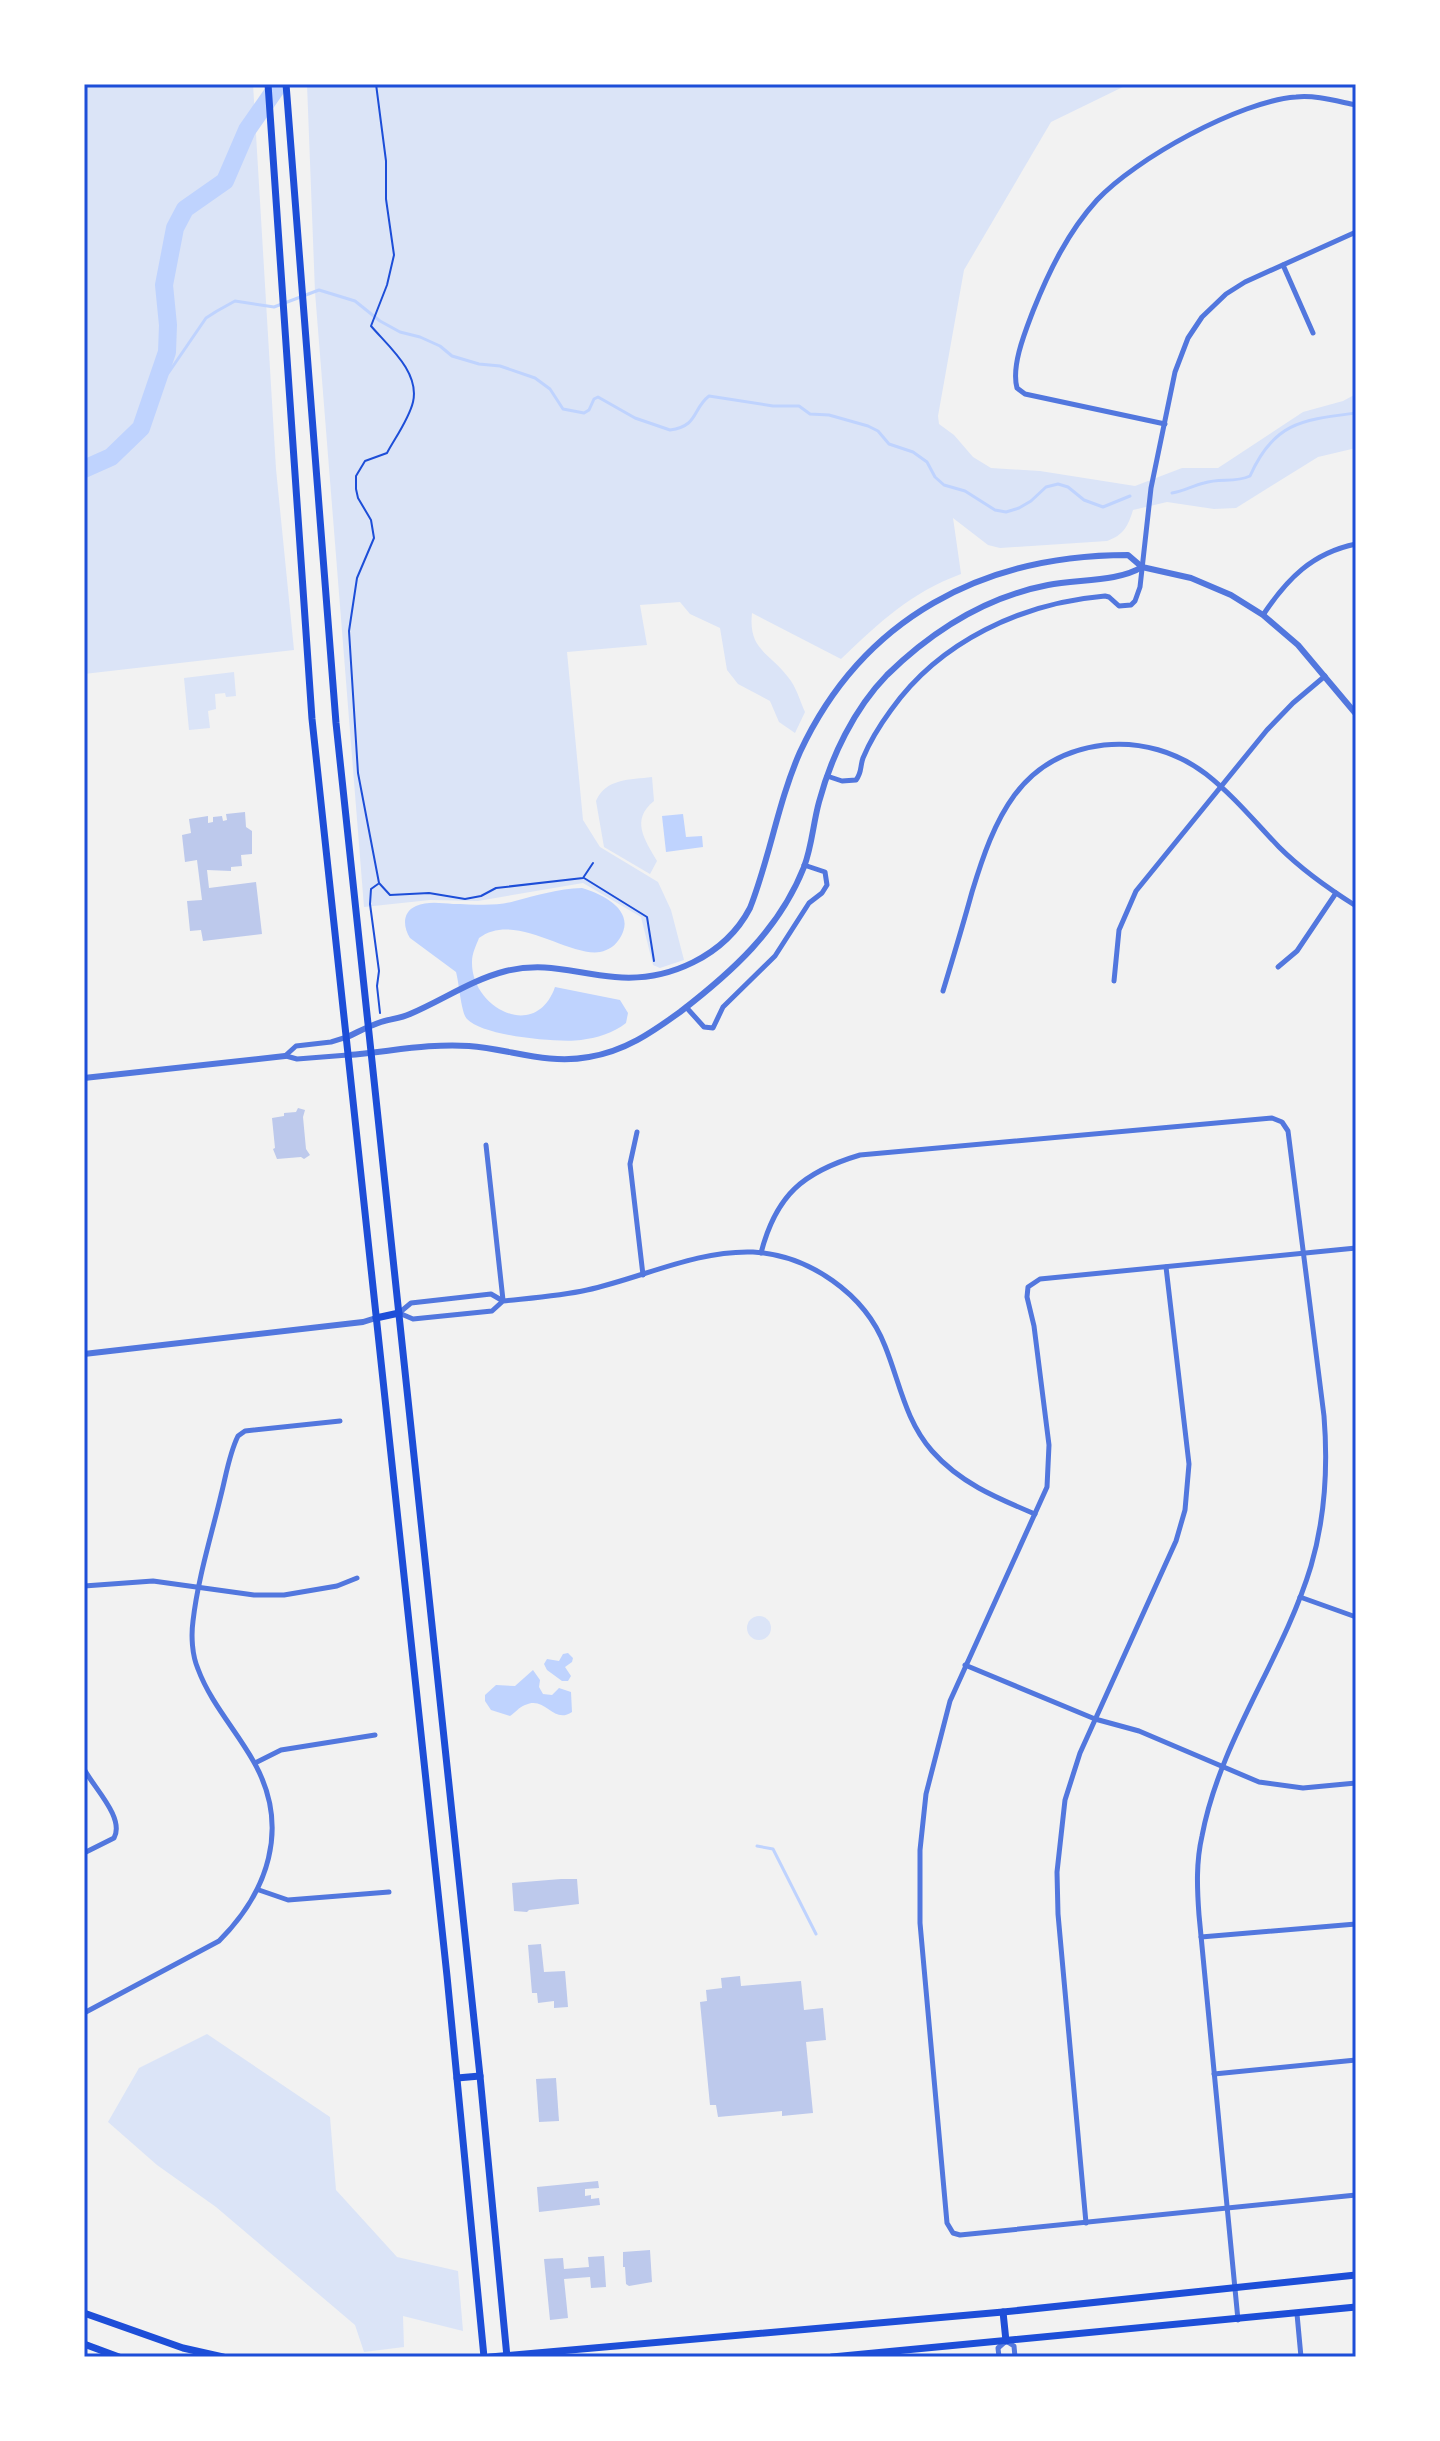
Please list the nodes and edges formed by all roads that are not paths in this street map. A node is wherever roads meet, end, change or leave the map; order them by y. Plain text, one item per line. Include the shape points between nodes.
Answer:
1 (268, 84) edge
2 (286, 84) edge
3 (1356, 105) edge
4 (1356, 232) edge
5 (1283, 265) junction
6 (1313, 333) dead end
7 (1165, 424) junction
8 (1356, 544) edge
9 (1142, 567) junction
10 (1263, 615) junction
11 (1325, 676) junction
12 (1356, 714) edge
13 (827, 776) junction
14 (1222, 787) junction
15 (804, 865) junction
16 (1336, 893) junction
17 (1356, 906) edge
18 (1278, 967) dead end
19 (1114, 981) dead end
20 (943, 991) dead end
21 (686, 1007) junction
22 (369, 1028) junction
23 (347, 1037) junction
24 (371, 1053) junction
25 (348, 1055) junction
26 (285, 1056) junction
27 (84, 1078) edge
28 (637, 1132) dead end
29 (486, 1145) dead end
30 (1356, 1248) edge
31 (761, 1253) junction
32 (1304, 1254) junction
33 (1166, 1267) junction
34 (643, 1275) junction
35 (503, 1301) junction
36 (399, 1313) junction
37 (376, 1318) junction
38 (84, 1354) edge
39 (340, 1421) dead end
40 (1035, 1514) junction
41 (357, 1578) dead end
42 (199, 1585) junction
43 (84, 1586) edge
44 (1300, 1597) junction
45 (1356, 1617) edge
46 (965, 1665) junction
47 (1095, 1719) junction
48 (375, 1735) dead end
49 (255, 1763) junction
50 (1223, 1768) junction
51 (84, 1769) edge
52 (1356, 1783) edge
53 (84, 1853) edge
54 (259, 1890) junction
55 (389, 1892) dead end
56 (1356, 1924) edge
57 (1201, 1937) junction
58 (84, 2013) edge
59 (1356, 2060) edge
60 (1214, 2074) junction
61 (480, 2076) junction
62 (457, 2078) junction
63 (1356, 2195) edge
64 (1227, 2208) junction
65 (1086, 2223) junction
66 (1356, 2275) edge
67 (1235, 2288) junction
68 (1356, 2307) edge
69 (1003, 2312) junction
70 (84, 2313) edge
71 (1297, 2314) junction
72 (1238, 2321) junction
73 (1006, 2341) junction
74 (84, 2344) edge
75 (507, 2356) edge
76 (119, 2357) edge
77 (223, 2357) edge
78 (487, 2357) edge
79 (832, 2357) edge
80 (999, 2357) edge
81 (1015, 2357) edge
82 (1301, 2357) edge

1 - 23 main road via 312,719
2 - 22 main road via 336,723
3 - 7 street via 1316,96 1270,101 1176,142 1097,201 1054,262 1027,326 1017,388
4 - 5 street
5 - 6 street
5 - 7 street via 1226,294 1202,317 1180,354
7 - 9 street
8 - 10 street via 1309,562
9 - 10 street via 1191,578
9 - 13 street via 1130,575 1017,592 938,631 872,693 849,727
9 - 13 street via 1131,605 1119,606 1105,596 1052,604 993,625 954,648 891,709 856,780
9 - 22 street via 1128,555 1117,555 1014,568 948,594 884,638 828,702 800,754 747,915 701,959 647,977 516,969 486,976 407,1016
10 - 11 street
11 - 12 street
11 - 14 street via 1280,716
13 - 15 street
14 - 16 street via 1280,848
14 - 19 street via 1136,891 1119,930
14 - 20 street via 1178,757 1127,745 1077,751 1037,772 1011,798 988,840
15 - 21 street via 754,949
15 - 21 street via 825,872 827,885 775,956 726,1003 713,1028 700,1024
16 - 17 street
16 - 18 street via 1297,951
21 - 24 street via 641,1040 590,1057 535,1058 459,1046
22 - 23 street
22 - 24 main road
23 - 25 main road
23 - 26 street via 296,1046
24 - 25 street
24 - 36 main road
25 - 26 street
25 - 37 main road
26 - 27 street
28 - 34 street via 630,1164
29 - 35 street
30 - 32 street
31 - 32 street via 768,1225 796,1187 833,1163 860,1155 1272,1118 1282,1122 1290,1137
31 - 34 street via 730,1252
31 - 40 street via 798,1262 847,1291 878,1332 912,1422 932,1451 978,1489
32 - 33 street
32 - 44 street via 1326,1442 1319,1534
33 - 40 street via 1040,1279 1028,1287 1050,1464
33 - 47 street via 1189,1464 1185,1510
34 - 35 street via 586,1290
35 - 36 street via 492,1311 413,1319
35 - 36 street via 491,1294 411,1303
36 - 37 main road
36 - 61 main road
37 - 38 street
37 - 62 main road
39 - 42 street via 238,1436
40 - 46 street
41 - 42 street via 284,1595
42 - 43 street via 153,1581
42 - 49 street via 192,1623 197,1668
44 - 45 street
44 - 50 street
46 - 47 street
46 - 65 street via 935,1752 919,1873 947,2223 960,2235
47 - 50 street via 1139,1731
47 - 65 street via 1065,1800 1057,1872
48 - 49 street via 281,1750
49 - 54 street via 272,1815 271,1846
50 - 52 street via 1281,1786
50 - 57 street via 1198,1863
51 - 53 street via 118,1828 114,1838
54 - 55 street via 288,1900
54 - 58 street via 219,1941
56 - 57 street
57 - 60 street
59 - 60 street
60 - 64 street
61 - 62 main road
61 - 75 main road
62 - 78 main road
63 - 64 street
64 - 65 street
64 - 67 street
66 - 67 main road
67 - 69 main road
67 - 72 street
68 - 71 main road
69 - 73 main road
69 - 75 main road
70 - 77 main road
71 - 72 main road
71 - 82 street
72 - 73 main road
73 - 79 main road
73 - 80 street via 998,2348
73 - 81 street via 1014,2346
74 - 76 main road
75 - 78 main road

